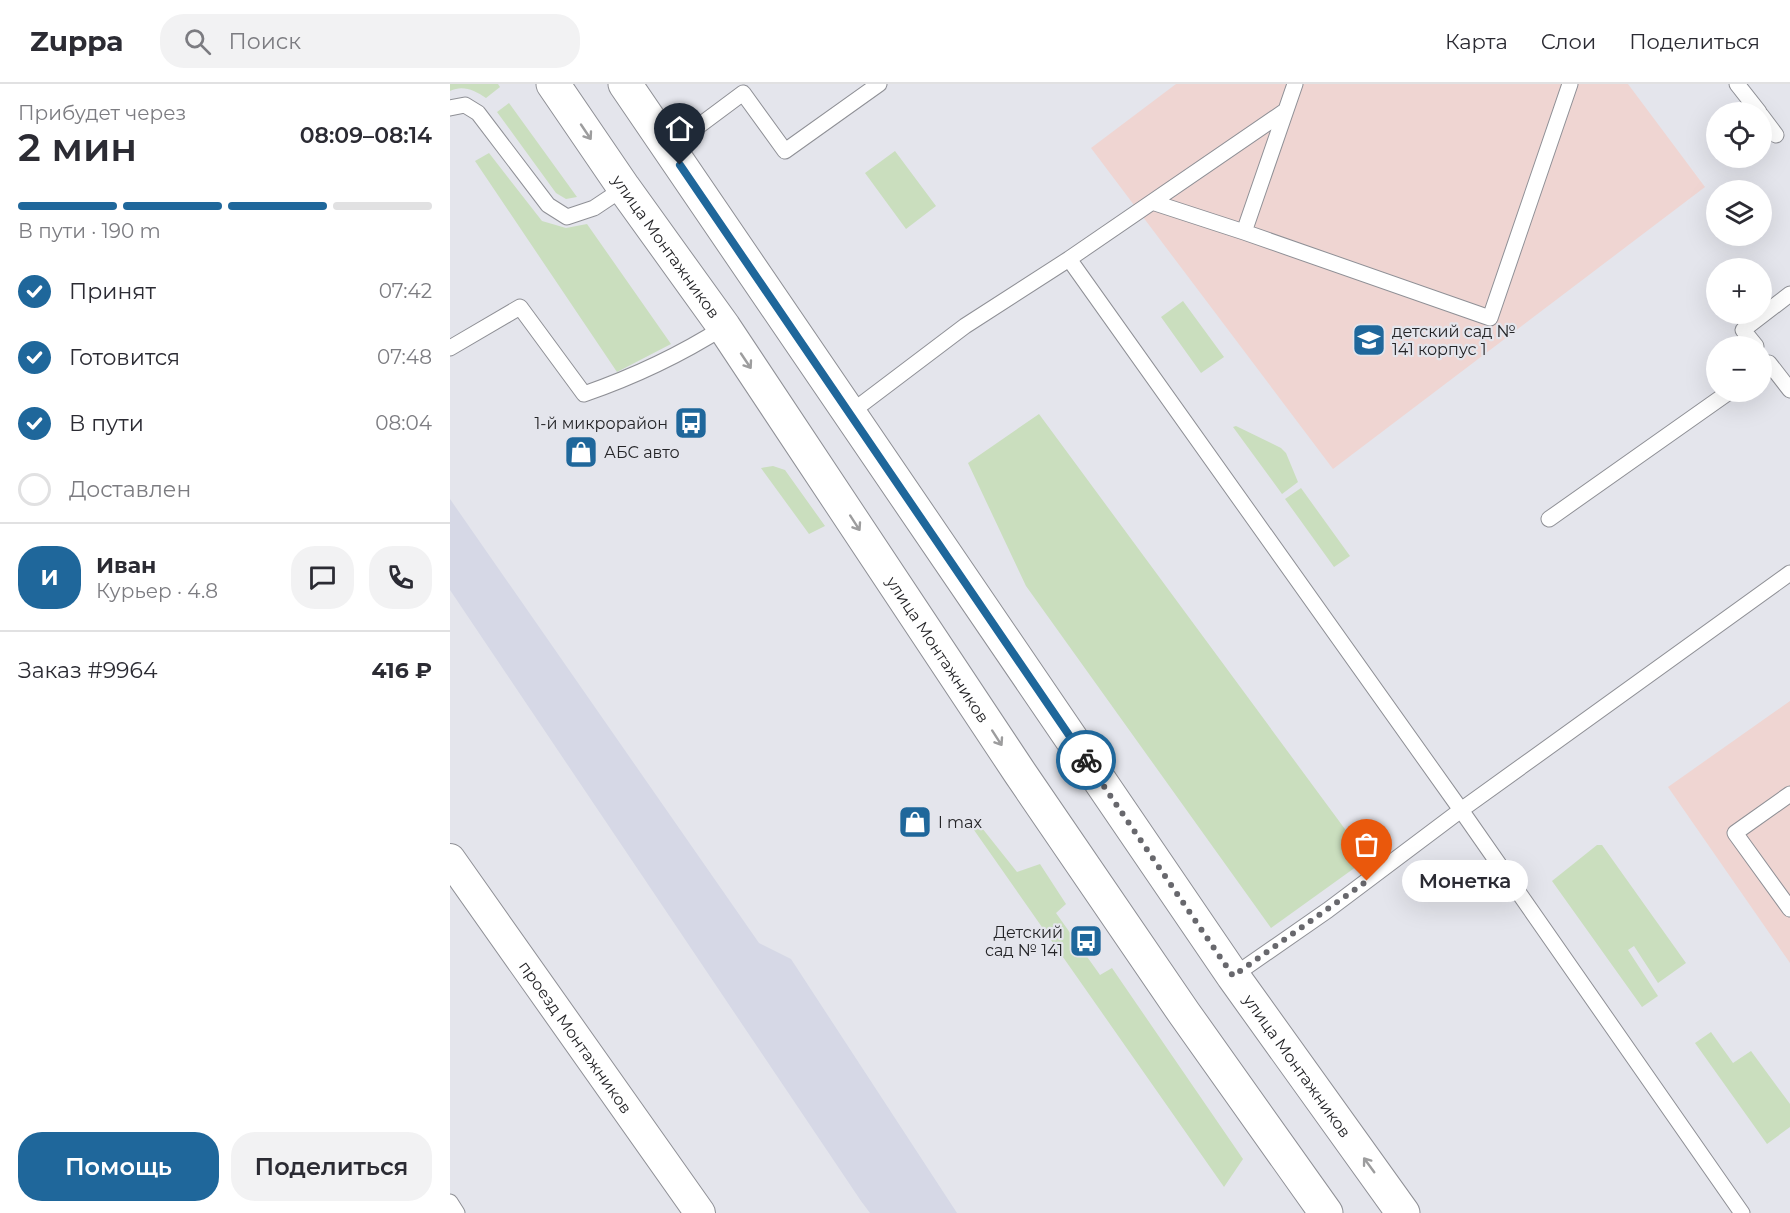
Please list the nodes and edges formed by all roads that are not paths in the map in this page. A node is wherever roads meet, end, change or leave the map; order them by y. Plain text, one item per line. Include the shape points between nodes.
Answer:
1 (553, 84) edge
2 (625, 84) edge
3 (879, 84) edge
4 (1294, 84) edge
5 (1570, 84) edge
6 (1737, 84) edge
7 (740, 89) edge
8 (1751, 102) edge
9 (450, 108) edge
10 (1285, 111) junction
11 (1772, 130) edge
12 (1776, 135) dead end
13 (667, 146) junction
14 (624, 188) junction
15 (1152, 202) junction
16 (1244, 232) junction
17 (1069, 259) junction
18 (1790, 294) edge
19 (724, 327) junction
20 (1748, 336) edge
21 (450, 348) edge
22 (1772, 370) edge
23 (1790, 390) edge
24 (1715, 402) edge
25 (849, 413) junction
26 (1549, 519) dead end
27 (1790, 573) edge
28 (1790, 794) edge
29 (1461, 810) junction
30 (450, 860) edge
31 (1790, 909) edge
32 (1233, 976) junction
33 (450, 1202) edge
34 (457, 1213) edge
35 (700, 1213) edge
36 (1326, 1213) edge
37 (1403, 1213) edge
38 (1742, 1213) edge

1 -> 14 main road, улица Монтажников
2 - 13 main road, улица Монтажников
3 - 7 lane via 785,151
4 - 10 lane
5 - 16 lane via 1490,318
6 - 8 lane
7 - 13 lane via 696,128
9 - 14 lane via 465,105 478,113 548,205 567,217 594,208
10 - 15 lane
10 - 16 lane
11 - 12 lane
13 - 25 main road, улица Монтажников
14 - 19 main road, улица Монтажников
15 - 16 lane
15 - 17 lane
17 - 25 lane via 965,326
17 - 29 lane
18 - 20 lane via 1743,330
19 - 21 lane via 693,347 584,394 520,307
19 -> 36 main road, улица Монтажников via 1027,783
22 - 23 lane
24 - 26 lane
25 - 32 main road, улица Монтажников
27 - 29 lane
28 - 31 lane via 1735,833
29 - 32 lane
29 - 38 lane
30 - 35 street, проезд Монтажников
37 -> 32 main road, улица Монтажников
33 - 34 lane

